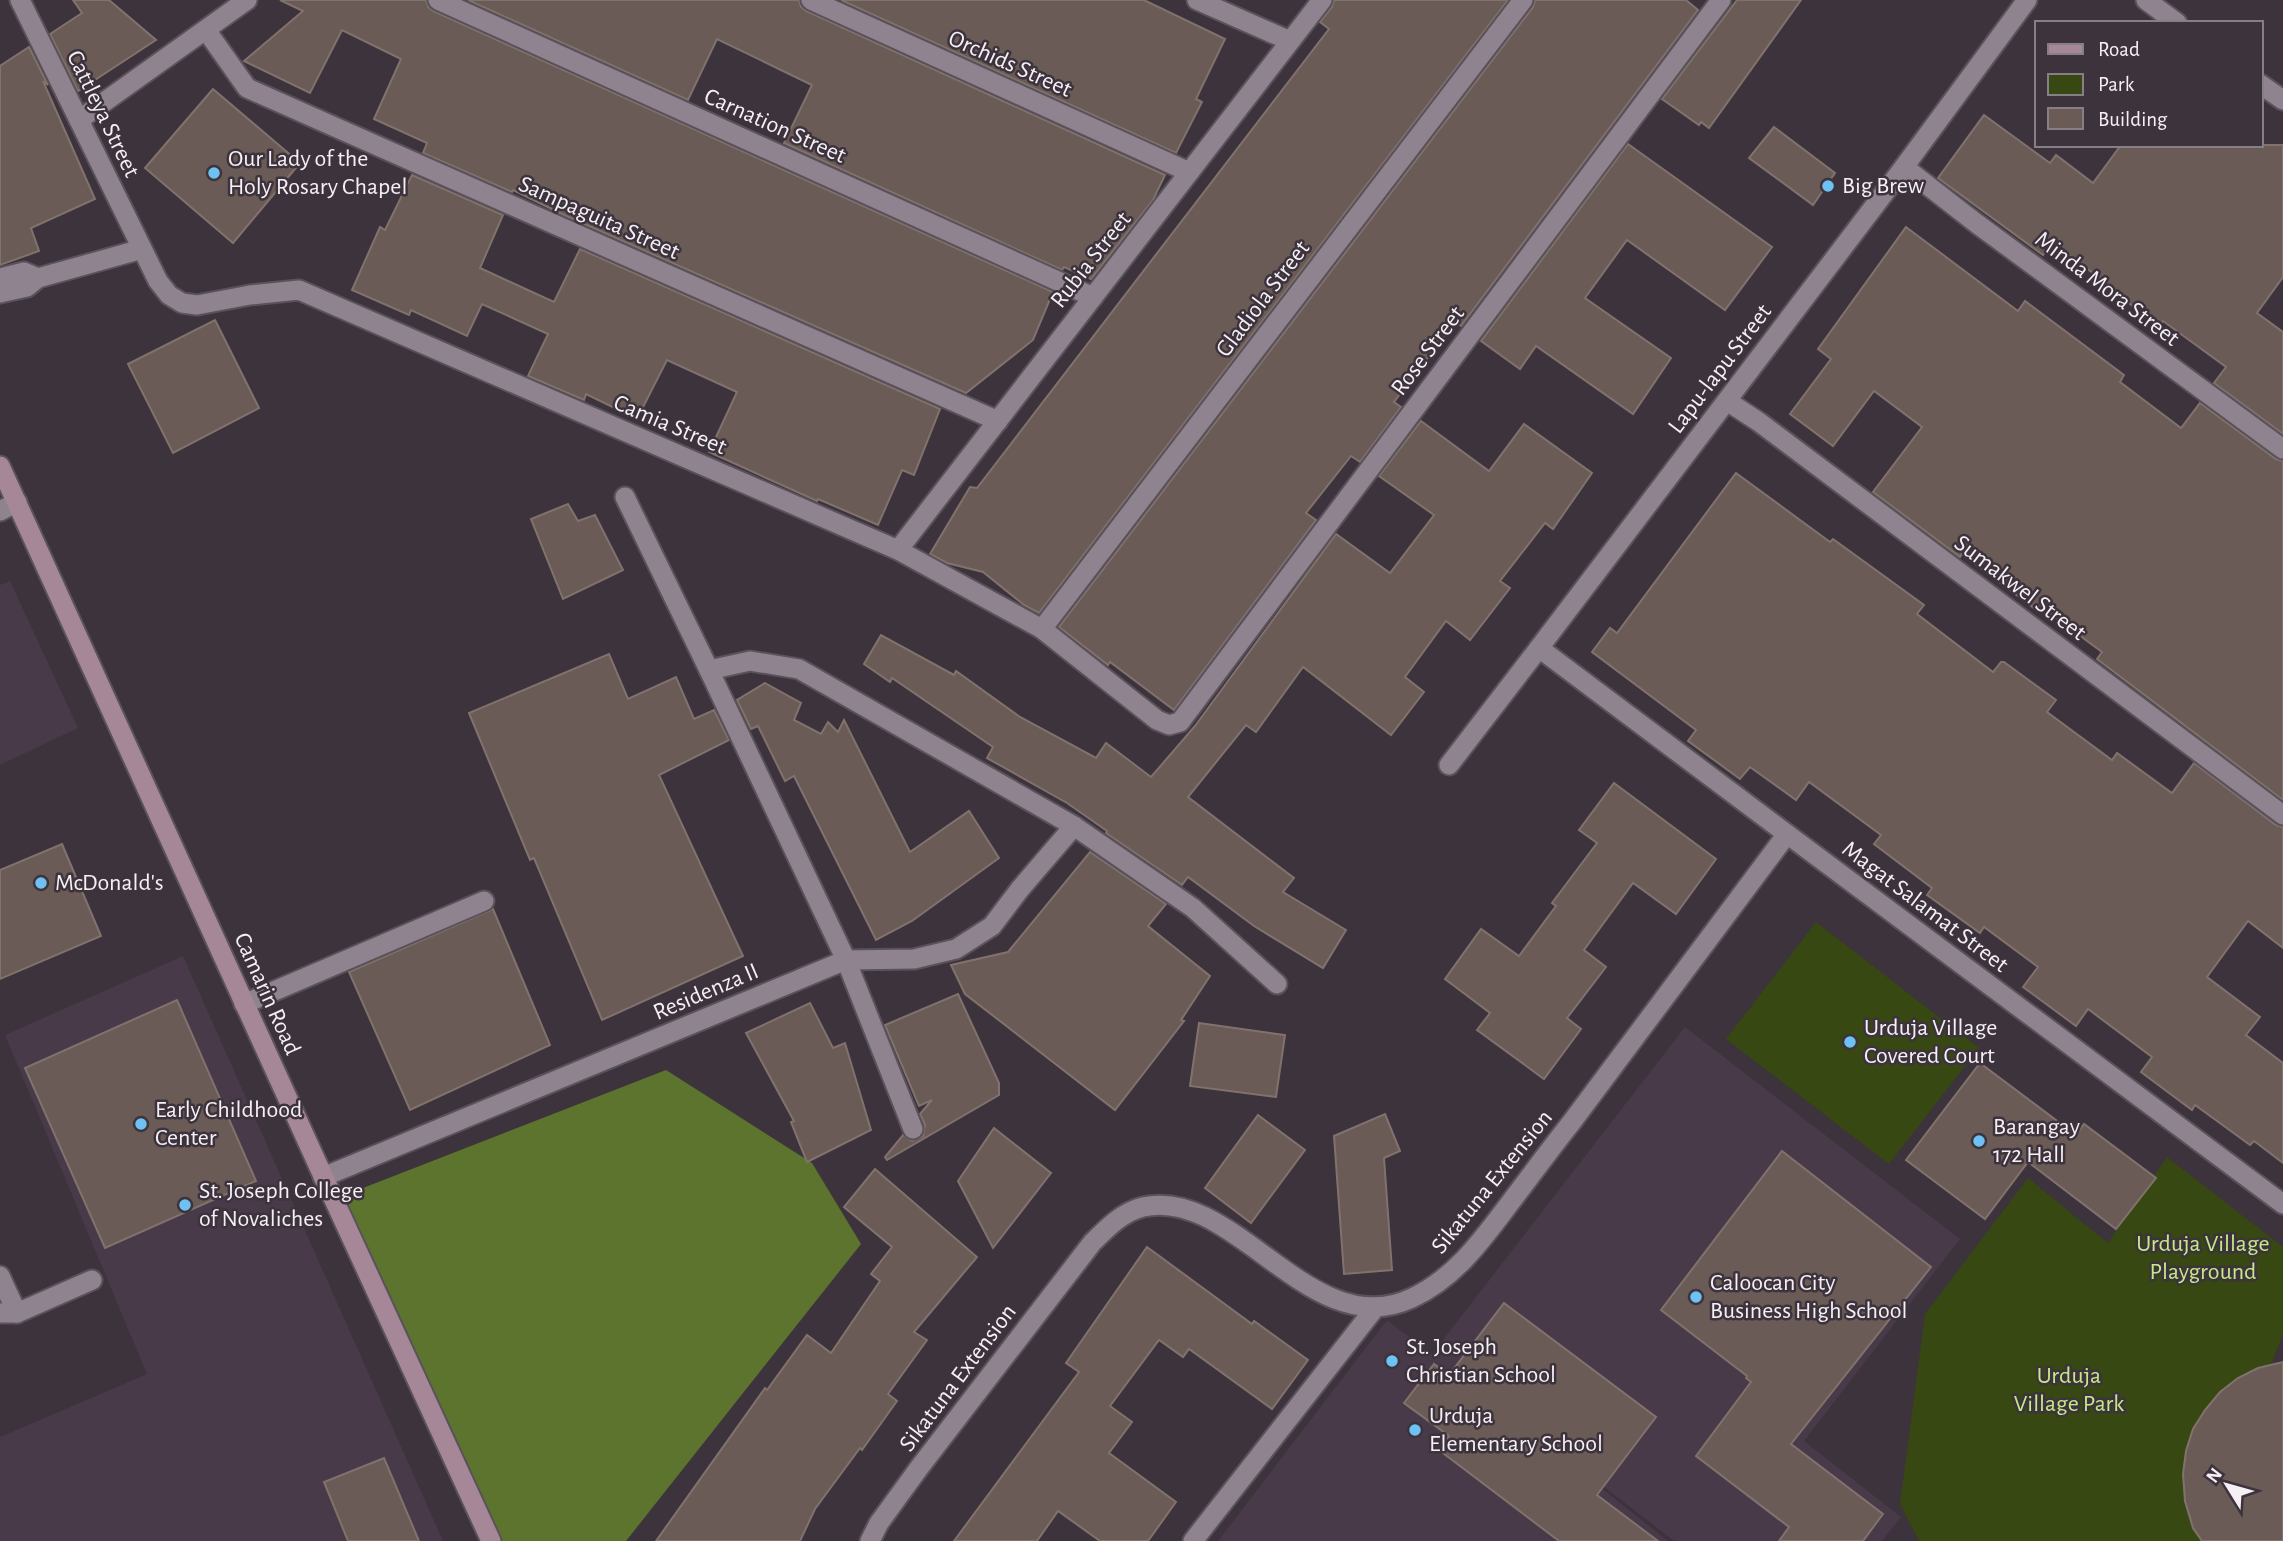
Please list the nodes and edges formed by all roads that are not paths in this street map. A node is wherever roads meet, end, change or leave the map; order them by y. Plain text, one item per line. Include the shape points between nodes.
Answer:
1 (20, 0) edge
2 (247, 0) edge
3 (438, 0) edge
4 (811, 0) edge
5 (1197, 0) edge
6 (1322, 0) edge
7 (1523, 0) edge
8 (1721, 0) edge
9 (2027, 0) edge
10 (2146, 0) edge
11 (2174, 21) edge
12 (206, 30) junction
13 (1290, 41) junction
14 (2262, 85) edge
15 (2283, 100) edge
16 (79, 120) junction
17 (1904, 167) junction
18 (1189, 172) junction
19 (142, 249) junction
20 (0, 278) edge
21 (38, 278) junction
22 (0, 293) edge
23 (1093, 297) junction
24 (1727, 401) junction
25 (998, 421) junction
26 (2283, 449) edge
27 (0, 466) edge
28 (625, 497) dead end
29 (9, 507) edge
30 (898, 550) junction
31 (1042, 629) junction
32 (1539, 648) junction
33 (709, 670) junction
34 (1169, 725) joint
35 (1449, 765) dead end
36 (2283, 815) edge
37 (1074, 826) junction
38 (1787, 834) junction
39 (484, 901) dead end
40 (846, 960) junction
41 (1277, 984) dead end
42 (244, 1004) junction
43 (913, 1129) dead end
44 (323, 1177) junction
45 (2283, 1204) edge
46 (0, 1276) edge
47 (92, 1280) dead end
48 (1375, 1308) junction
49 (8, 1313) edge
50 (491, 1541) edge
51 (870, 1541) edge
52 (1193, 1541) edge

1 - 16 street, Cattleya Street
2 - 12 street
3 - 23 street, Carnation Street
4 - 18 street, Orchids Street
5 - 13 street
6 - 13 street, Rubia Street
7 - 31 street, Gladiola Street
8 - 34 street, Rose Street via 1180,722
9 - 17 street, Lapu-lapu Street
10 - 11 street
12 - 16 street
12 - 25 street, Sampaguita Street via 247,88
13 - 18 street, Rubia Street
14 - 15 street
16 - 19 street, Cattleya Street
17 - 24 street, Lapu-lapu Street
17 - 26 street, Minda Mora Street
18 - 23 street, Rubia Street
19 - 21 street
19 - 30 street, Camia Street via 158,281 182,303 197,305 299,290
20 - 21 street via 24,272
21 - 22 street via 27,287
23 - 25 street, Rubia Street
24 - 32 street, Lapu-lapu Street
24 - 36 street, Sumakwel Street
25 - 30 street, Rubia Street
27 - 29 main road, Camarin Road
28 - 33 street
29 - 42 main road, Camarin Road
30 - 31 street, Camia Street
31 - 34 street, Camia Street
32 - 35 street, Lapu-lapu Street
32 - 38 street, Magat Salamat Street
33 - 37 street via 750,661 799,669
33 - 40 street
37 - 40 street, Residenza II via 992,926 956,948 914,959
37 - 41 street via 1193,908
38 - 45 street, Magat Salamat Street
38 - 48 street, Sikatuna Extension via 1478,1245 1447,1278 1411,1299
39 - 42 street
40 - 43 street
40 - 44 street, Residenza II
42 - 44 main road, Camarin Road
44 - 50 main road, Camarin Road
46 - 49 street
47 - 49 street
48 - 51 street, Sikatuna Extension via 1319,1293 1206,1218 1174,1206 1143,1207 1113,1222 1092,1243 919,1468
48 - 52 street

